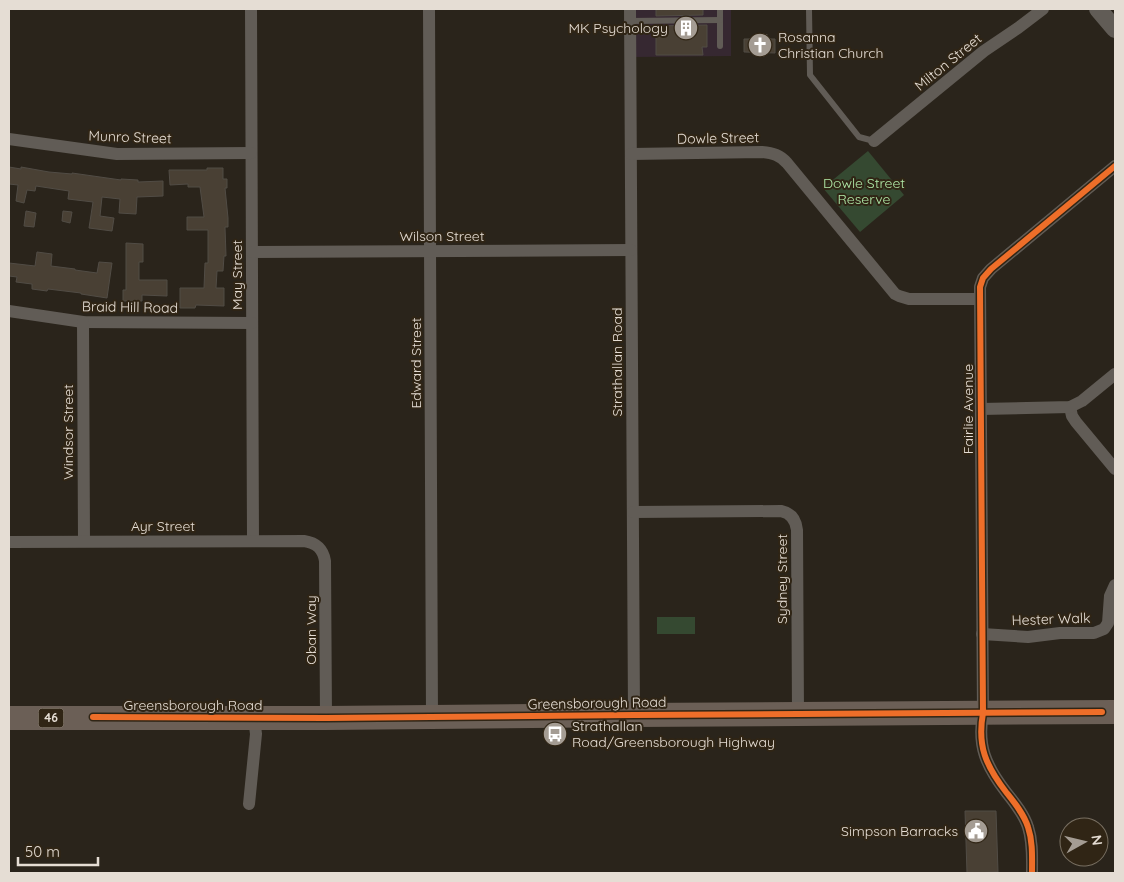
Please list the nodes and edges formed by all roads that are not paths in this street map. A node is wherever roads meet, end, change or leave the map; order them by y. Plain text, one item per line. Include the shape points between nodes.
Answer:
1 (251, 9) edge
2 (429, 9) edge
3 (720, 9) edge
4 (809, 9) edge
5 (1043, 9) edge
6 (1098, 9) edge
7 (630, 15) edge
8 (720, 20) junction
9 (1115, 29) edge
10 (720, 46) dead end
11 (9, 139) edge
12 (874, 141) joint
13 (252, 153) junction
14 (631, 154) junction
15 (1115, 166) edge
16 (631, 250) junction
17 (430, 251) junction
18 (252, 252) junction
19 (980, 298) junction
20 (9, 311) edge
21 (83, 322) junction
22 (252, 323) junction
23 (1115, 374) edge
24 (1070, 408) junction
25 (981, 410) junction
26 (1115, 469) edge
27 (633, 512) junction
28 (84, 541) junction
29 (253, 541) junction
30 (9, 542) edge
31 (316, 544) joint
32 (1115, 585) edge
33 (982, 634) junction
34 (1115, 712) edge
35 (798, 714) junction
36 (982, 714) junction
37 (634, 715) junction
38 (432, 717) junction
39 (9, 718) edge
40 (254, 718) junction
41 (326, 718) junction
42 (249, 804) dead end
43 (1032, 873) edge

1 - 13 street, May Street
2 - 17 street, Edward Street
3 - 8 lane
4 - 12 lane via 810,75 859,137
5 - 12 street, Milton Street via 984,51
6 - 9 street
7 - 8 lane
7 - 14 street, Strathallan Road
8 - 10 lane
11 - 13 street, Munro Street via 117,154
13 - 18 street, May Street
14 - 16 street, Strathallan Road
14 - 19 street, Dowle Street via 774,154 787,163 895,294 909,299
15 - 19 street, Fairlie Avenue via 991,269 981,282
16 - 17 street, Wilson Street
16 - 27 street, Strathallan Road
17 - 18 street, Wilson Street
17 - 38 street, Edward Street
18 - 22 street, May Street
19 - 25 street, Fairlie Avenue
20 - 21 street, Braid Hill Road
21 - 22 street, Braid Hill Road
21 - 28 street, Windsor Street
22 - 29 street, May Street
23 - 24 street
24 - 25 street
24 - 26 street via 1073,418
25 - 33 street, Fairlie Avenue
27 - 35 street, Sydney Street via 781,511 792,516 797,530
27 - 37 street, Strathallan Road
28 - 29 street, Ayr Street
28 - 30 street, Ayr Street
29 - 31 street, Ayr Street
31 - 41 street, Oban Way via 325,561
32 - 33 street, Hester Walk via 1110,596 1108,624 1094,633 1028,637
33 - 36 street, Fairlie Avenue
34 - 36 highway, Greensborough Road / 46
35 - 36 highway, Greensborough Road / 46
35 - 37 highway, Greensborough Road / 46
36 - 43 street, Fairlie Avenue via 980,730 987,762 1028,826
37 - 38 highway, Greensborough Road / 46
38 - 41 highway, Greensborough Road / 46
39 - 40 highway, Greensborough Road / 46
40 - 41 highway, Greensborough Road / 46
40 - 42 street via 256,734

